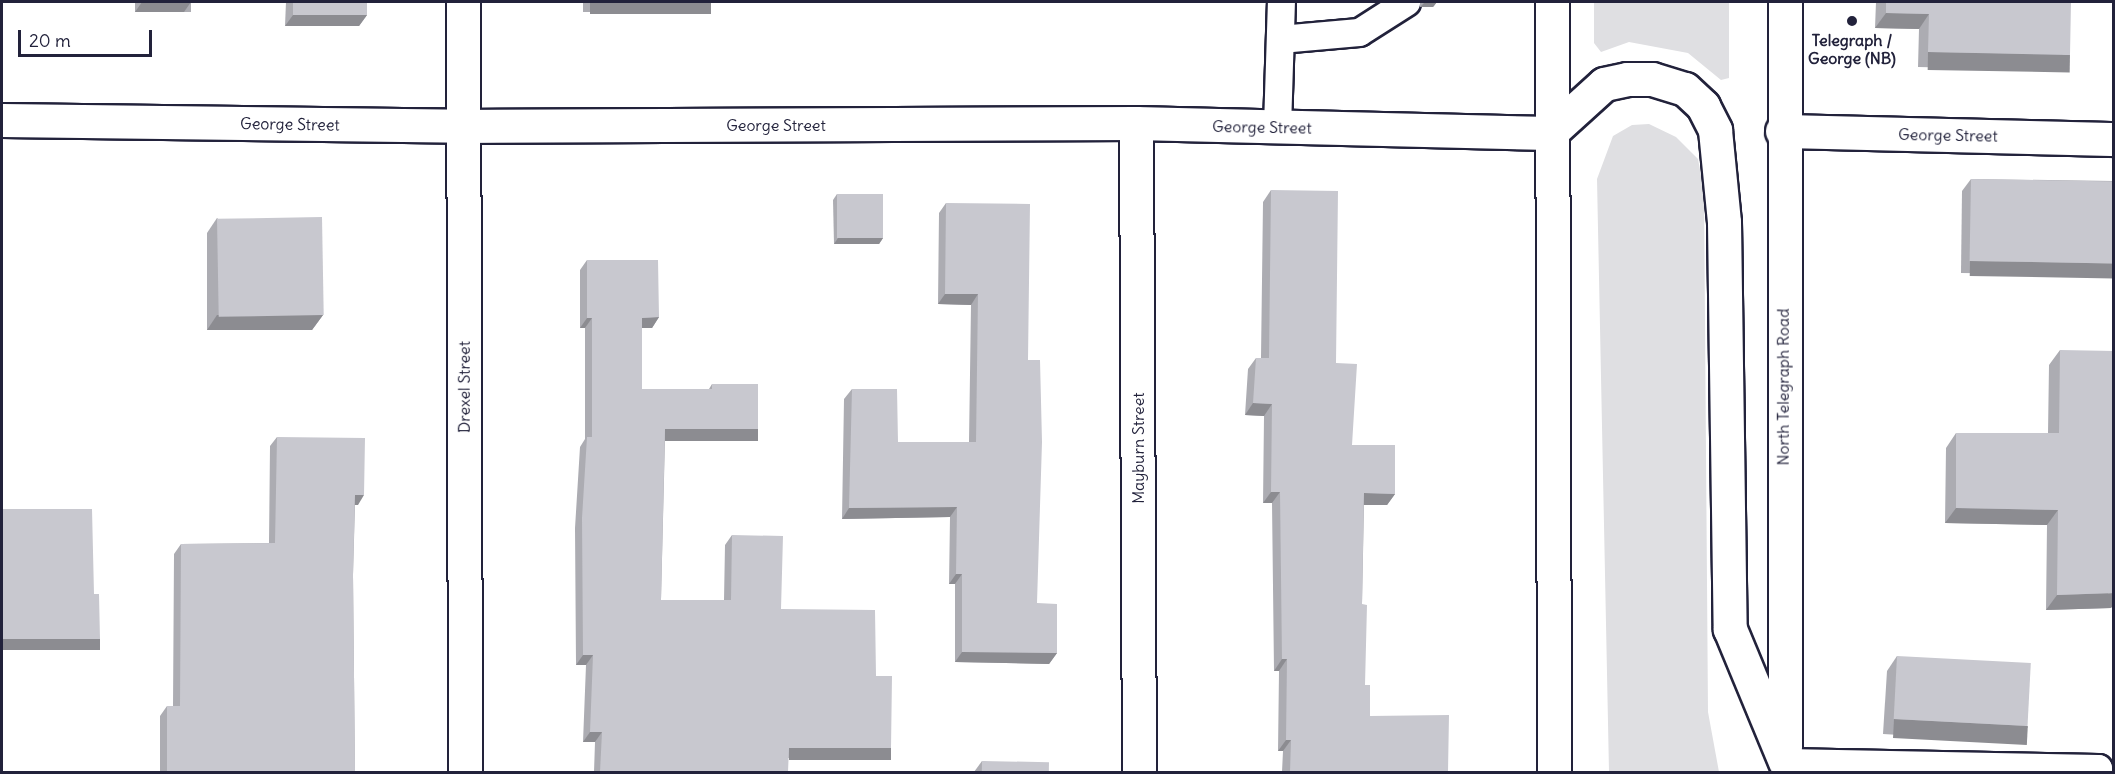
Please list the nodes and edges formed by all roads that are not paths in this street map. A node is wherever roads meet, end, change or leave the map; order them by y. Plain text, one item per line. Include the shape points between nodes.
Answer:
1 (463, 2) edge
2 (1281, 2) edge
3 (1406, 2) edge
4 (1552, 2) edge
5 (1785, 2) edge
6 (1280, 39) junction
7 (2, 120) edge
8 (1136, 123) junction
9 (463, 126) junction
10 (1277, 127) junction
11 (1782, 131) junction
12 (1550, 134) junction
13 (2114, 140) edge
14 (1785, 767) edge
15 (465, 772) edge
16 (1139, 772) edge
17 (1554, 772) edge
18 (2099, 772) edge

1 - 9 street, Drexel Street
2 - 6 lane
3 - 6 lane via 1359,32
4 - 12 street
5 - 11 street, North Telegraph Road
6 - 10 lane
7 - 9 street, George Street
8 - 9 street, George Street
8 - 10 street, George Street
8 - 16 street, Mayburn Street
9 - 15 street, Drexel Street
10 - 12 street, George Street
11 - 13 street, George Street
11 - 14 street, North Telegraph Road
12 - 14 street via 1604,84 1627,79 1652,79 1685,89 1703,106 1715,130 1724,222 1731,629
12 - 17 street
14 - 18 lane via 2098,768

